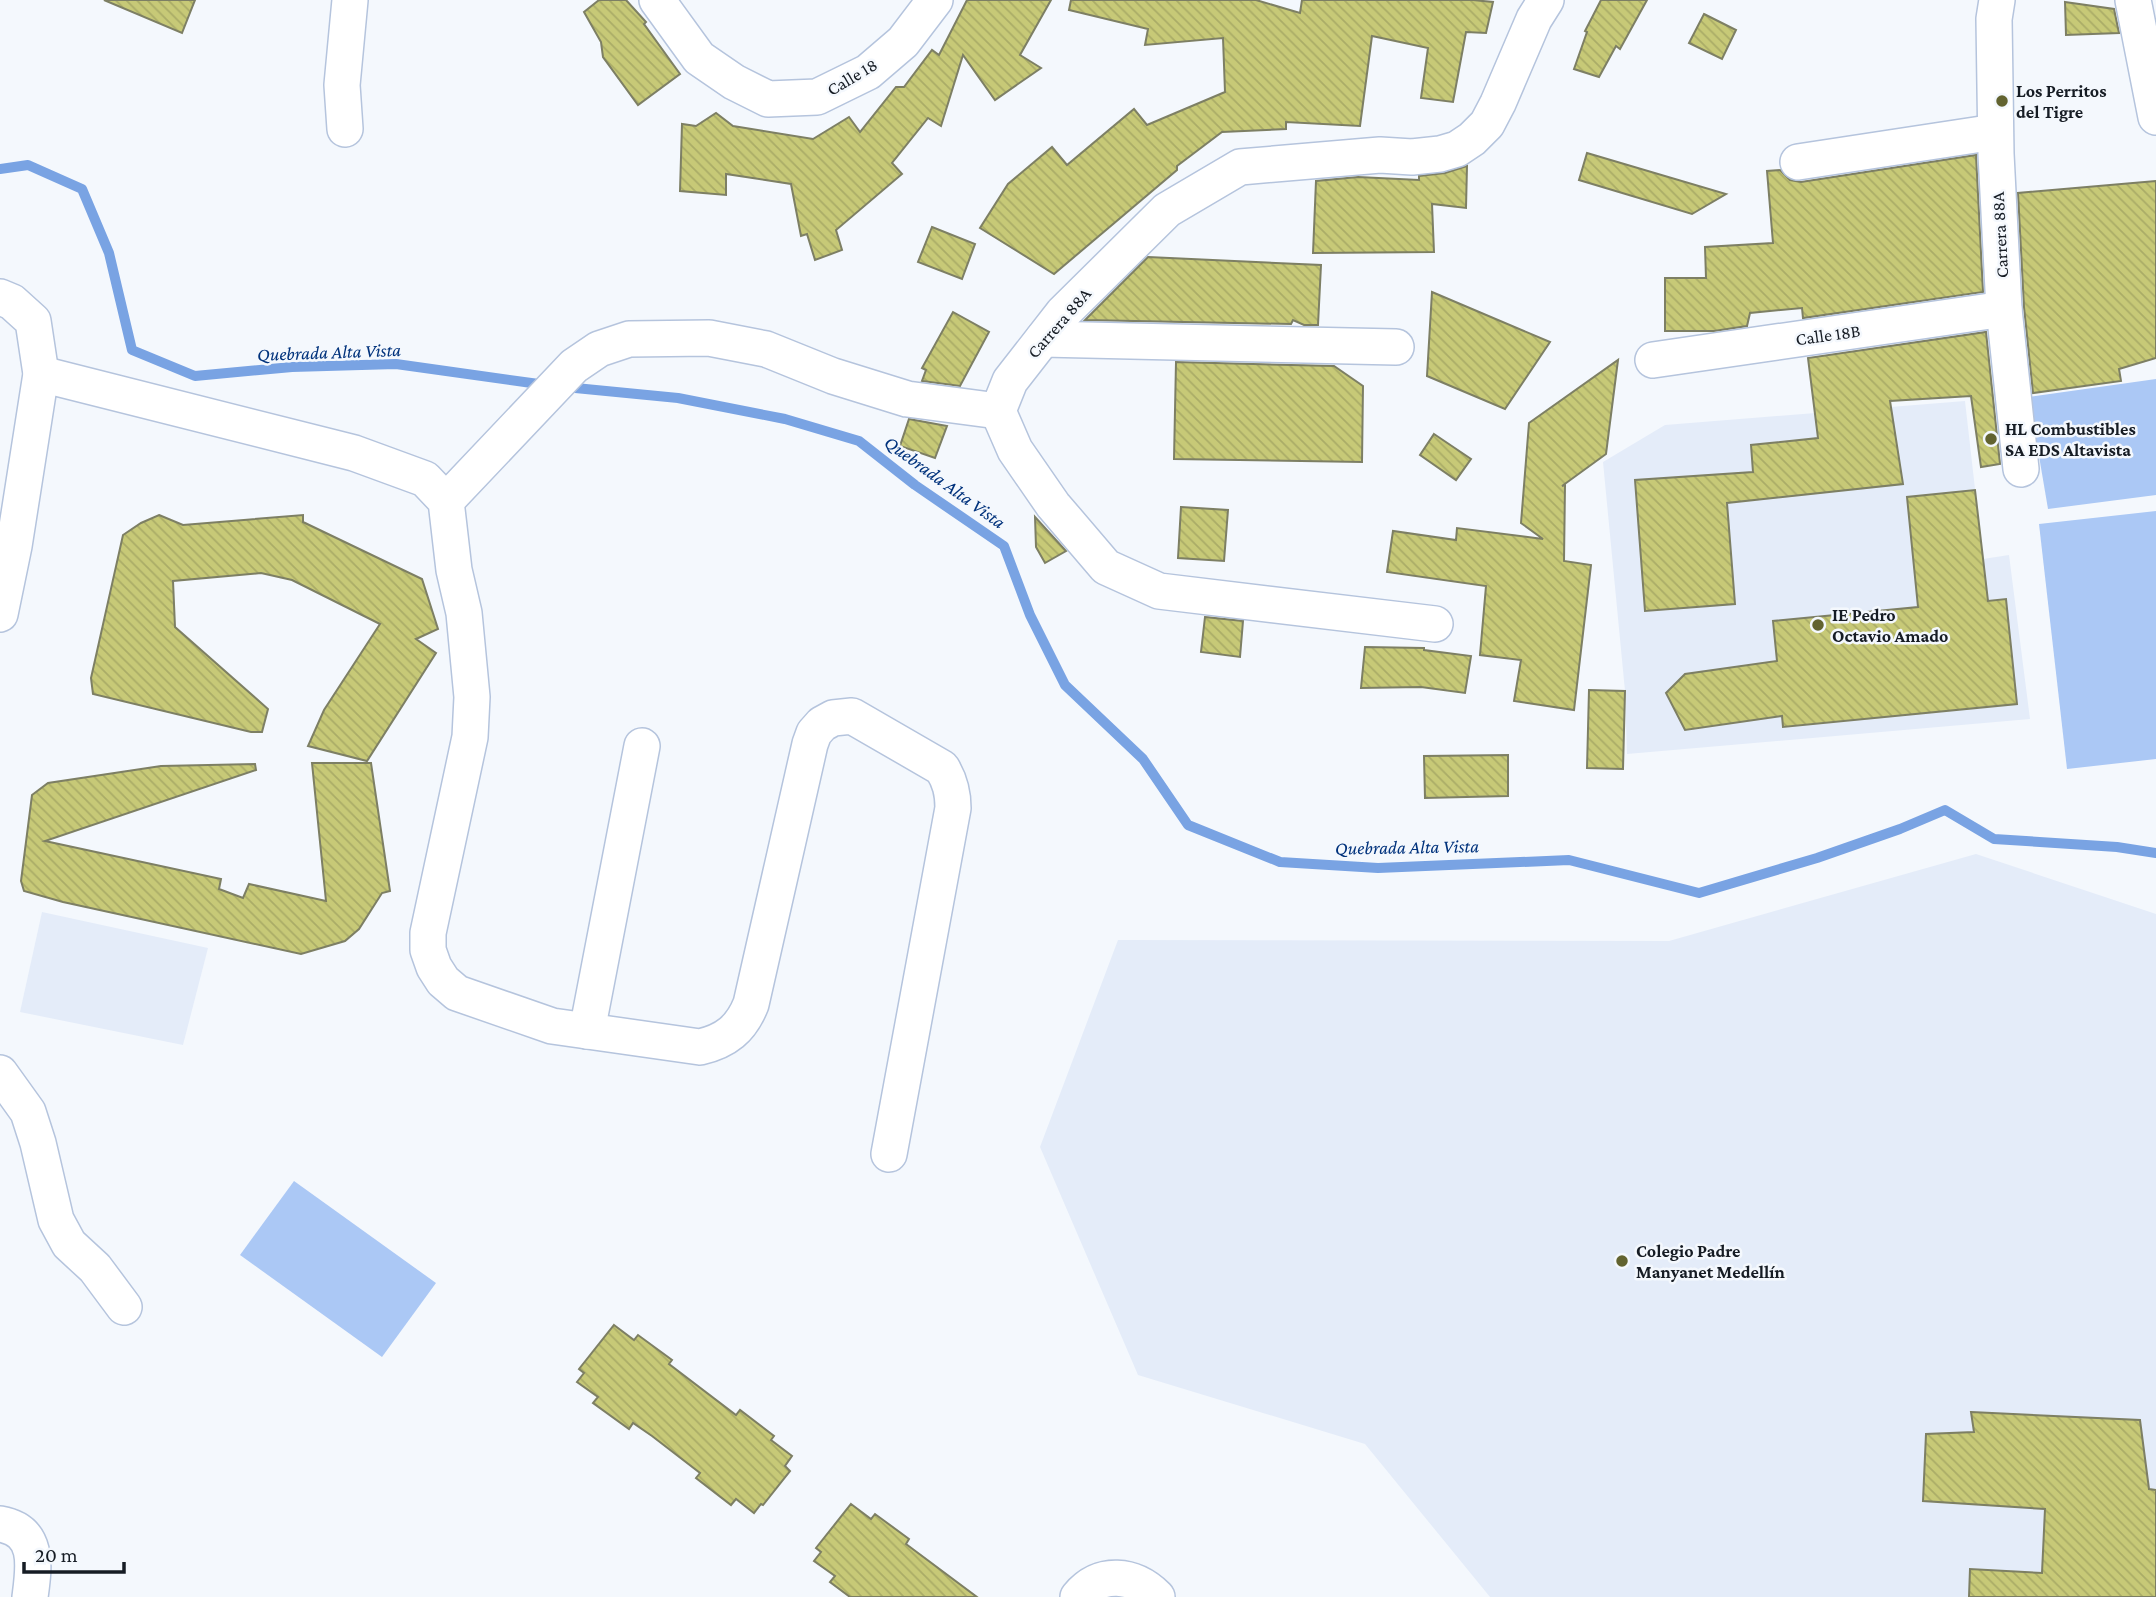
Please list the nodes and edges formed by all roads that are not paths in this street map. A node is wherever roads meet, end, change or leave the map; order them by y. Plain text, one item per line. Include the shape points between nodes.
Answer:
1 (350, 0) edge
2 (657, 0) edge
3 (935, 0) edge
4 (1546, 0) edge
5 (1997, 0) edge
6 (2133, 0) edge
7 (2156, 117) edge
8 (345, 129) dead end
9 (1995, 132) junction
10 (1798, 162) dead end
11 (0, 297) edge
12 (2004, 309) junction
13 (1043, 339) junction
14 (1396, 347) dead end
15 (1653, 360) dead end
16 (41, 374) junction
17 (998, 411) junction
18 (2021, 469) dead end
19 (446, 501) junction
20 (7, 545) edge
21 (0, 614) edge
22 (1435, 624) dead end
23 (642, 746) dead end
24 (587, 1031) junction
25 (0, 1073) edge
26 (889, 1154) dead end
27 (124, 1307) dead end
28 (0, 1524) edge
29 (30, 1597) edge
30 (1078, 1597) edge
31 (1157, 1597) edge

1 - 8 street via 342,85
2 - 3 street, Calle 18 via 699,58 768,99 817,97 867,72 903,42
4 - 13 street, Carrera 88A via 1487,124 1472,139 1440,154 1240,167 1167,210 1063,313
5 - 9 street, Carrera 88A
6 - 7 street
9 - 10 street
9 - 12 street, Carrera 88A
11 - 16 street via 33,321
12 - 15 street, Calle 18B
12 - 18 street, Carrera 88A
13 - 14 street
13 - 17 street, Carrera 88A via 1010,381
16 - 19 street via 354,453 425,479
16 - 20 street
17 - 19 street via 907,399 766,349 709,338 629,339 599,349 574,366
17 - 22 street via 1015,450 1053,505 1106,567 1159,591
19 - 24 street via 472,697 470,737 428,950 443,981 457,993 552,1027
20 - 21 street
23 - 24 street
24 - 26 street via 700,1047 727,1037 738,1027 751,1004 814,733 833,718 852,716 942,768 953,795
25 - 27 street via 28,1112 56,1220 69,1244
28 - 29 street via 22,1535 32,1549
30 - 31 street via 1098,1581 1114,1577 1144,1585

